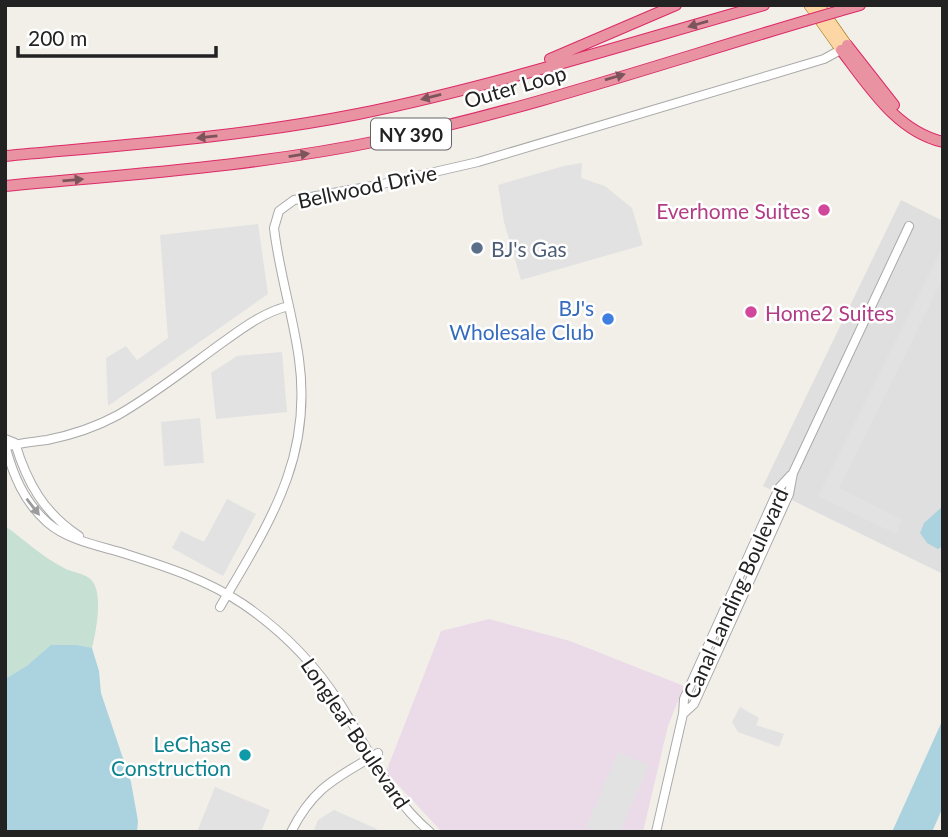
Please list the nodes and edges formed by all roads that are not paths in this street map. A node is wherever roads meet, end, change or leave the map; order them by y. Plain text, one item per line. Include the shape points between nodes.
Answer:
1 (676, 5) edge
2 (764, 5) edge
3 (809, 5) edge
4 (819, 5) edge
5 (860, 5) edge
6 (844, 48) junction
7 (496, 80) junction
8 (943, 134) edge
9 (943, 142) edge
10 (5, 156) edge
11 (5, 186) edge
12 (909, 226) dead end
13 (289, 306) junction
14 (5, 439) edge
15 (15, 443) junction
16 (5, 446) edge
17 (94, 544) junction
18 (227, 594) junction
19 (220, 607) dead end
20 (374, 756) junction
21 (291, 832) edge
22 (430, 832) edge
23 (656, 832) edge

1 - 7 highway
2 -> 7 highway, Outer Loop / NY 390
3 - 6 main road
4 - 6 main road
11 -> 5 highway, Outer Loop / NY 390, bridge via 240,164 371,142 505,110
6 - 8 highway via 904,116
6 - 9 highway via 902,123
6 - 13 street, Bellwood Drive via 827,58 478,162 288,203 279,211 274,228
7 -> 10 highway, Outer Loop / NY 390 via 285,127
12 - 23 street, Canal Landing Boulevard via 793,473 779,488 684,699
13 - 15 street via 245,327 107,420 62,436
13 - 18 street, Bellwood Drive via 301,383 295,452 276,510
14 - 15 street
15 - 16 street
15 - 17 street, Longleaf Boulevard via 40,500 64,525
16 -> 17 street, Longleaf Boulevard via 18,484 37,513 60,531
17 - 18 street, Longleaf Boulevard via 181,572
18 - 19 street, Bellwood Drive
18 - 20 street, Longleaf Boulevard via 271,625 309,662
20 - 21 street via 324,786
20 - 22 street, Longleaf Boulevard via 392,792

